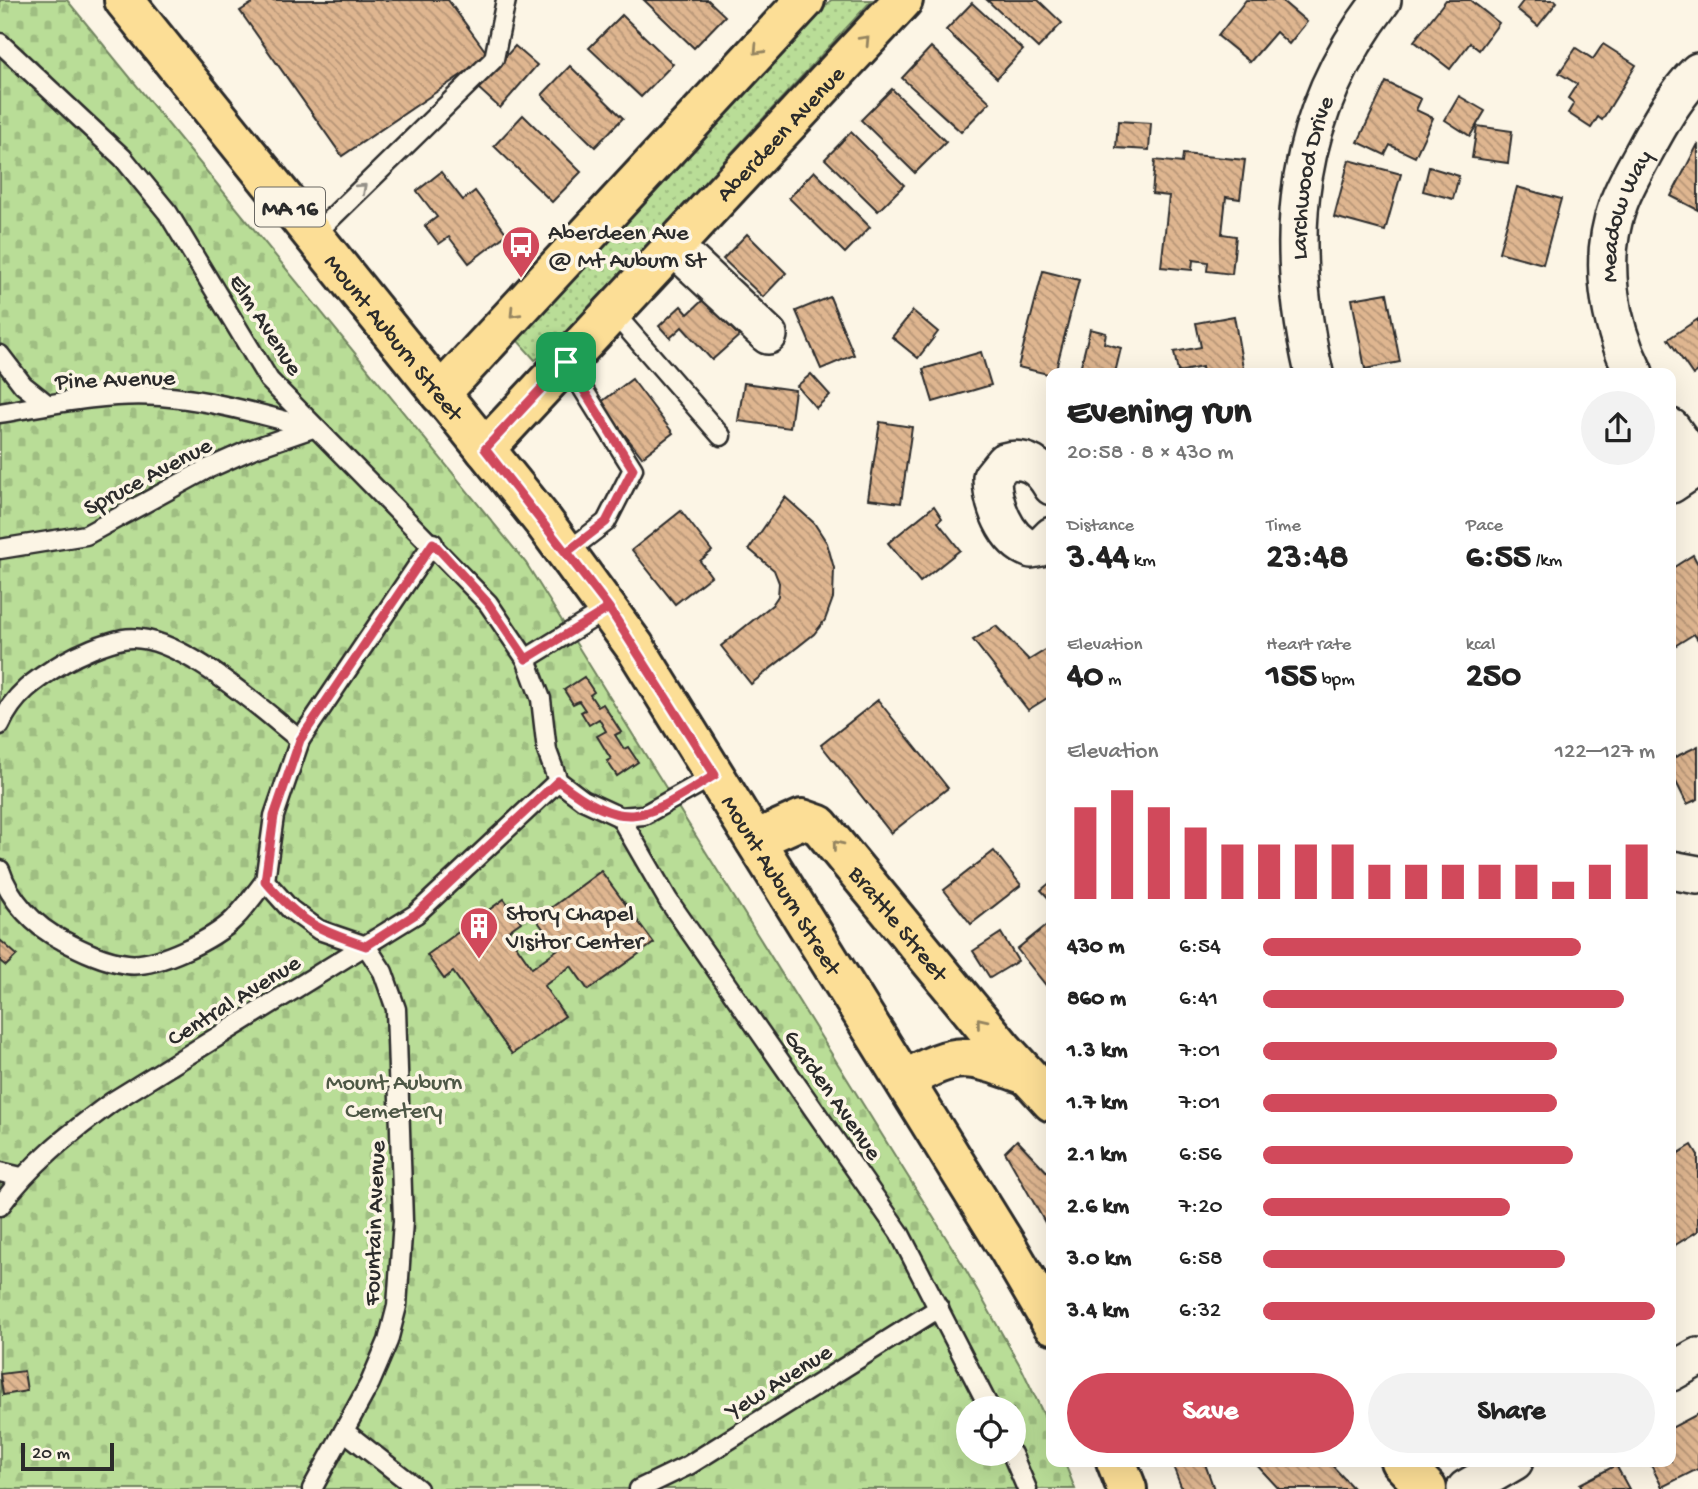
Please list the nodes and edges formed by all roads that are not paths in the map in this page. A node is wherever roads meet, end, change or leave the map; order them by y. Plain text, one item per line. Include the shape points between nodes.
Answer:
1 (124, 0) edge
2 (506, 0) edge
3 (805, 0) edge
4 (903, 0) edge
5 (1382, 0) edge
6 (0, 43) edge
7 (1698, 72) edge
8 (313, 236) junction
9 (674, 247) junction
10 (614, 312) junction
11 (768, 335) dead end
12 (0, 355) edge
13 (566, 362) junction
14 (1313, 368) edge
15 (1632, 368) edge
16 (440, 394) junction
17 (47, 404) junction
18 (0, 413) edge
19 (313, 428) junction
20 (1676, 435) edge
21 (721, 436) dead end
22 (485, 449) junction
23 (1698, 466) edge
24 (1046, 477) edge
25 (1676, 481) edge
26 (1046, 542) edge
27 (433, 543) junction
28 (0, 548) edge
29 (567, 552) junction
30 (609, 608) junction
31 (526, 659) junction
32 (0, 725) edge
33 (300, 740) junction
34 (715, 775) junction
35 (558, 781) junction
36 (620, 817) junction
37 (755, 839) junction
38 (0, 870) edge
39 (1676, 871) edge
40 (1698, 875) edge
41 (265, 881) junction
42 (366, 946) junction
43 (1025, 1074) junction
44 (905, 1080) junction
45 (1046, 1096) edge
46 (0, 1172) edge
47 (21, 1177) junction
48 (0, 1206) edge
49 (939, 1308) junction
50 (1046, 1314) edge
51 (1698, 1357) edge
52 (1676, 1369) edge
53 (983, 1396) edge
54 (344, 1431) junction
55 (1017, 1466) edge
56 (1118, 1467) edge
57 (1406, 1467) edge
58 (1504, 1467) edge
59 (312, 1489) edge
60 (418, 1489) edge
61 (639, 1489) edge
62 (1027, 1489) edge
63 (1127, 1489) edge
64 (1427, 1489) edge
65 (1466, 1489) edge

1 - 8 main road, Mount Auburn Street / MA 16
8 -> 2 lane via 494,59
3 -> 16 main road
9 -> 4 main road, Aberdeen Avenue
5 - 14 street, Larchwood Drive via 1331,79 1302,174 1300,295
6 - 19 lane, Elm Avenue via 123,158 192,252 269,380
7 - 15 street, Meadow Way via 1653,134 1614,220 1609,252 1611,306
8 - 16 main road, Mount Auburn Street / MA 16
9 - 10 main road, Aberdeen Avenue
9 - 11 street
10 - 13 main road, Aberdeen Avenue
10 - 21 lane
12 - 17 lane via 23,385
13 - 22 main road, Aberdeen Avenue
13 - 29 lane via 633,469 606,522
16 - 22 main road, Mount Auburn Street / MA 16
17 - 18 lane, Pine Avenue
17 - 19 lane, Pine Avenue via 158,396 228,405
19 - 27 lane, Elm Avenue
19 - 28 lane, Spruce Avenue via 205,470 86,535
20 - 23 street
22 - 29 main road, Mount Auburn Street
23 - 25 street
24 - 26 street via 1025,460 1004,462 992,477 997,505 1013,537 1031,549
27 - 31 lane, Elm Avenue via 488,603
27 - 33 lane
29 - 30 main road, Mount Auburn Street
30 - 31 lane
30 - 34 main road, Mount Auburn Street
31 - 35 lane, Elm Avenue via 541,699 547,751
32 - 33 lane via 31,681 73,657 125,638 172,646 239,690
33 - 41 lane via 274,816
34 - 36 lane via 644,816
34 - 37 main road, Mount Auburn Street
35 - 36 lane via 583,800
35 - 42 lane, Central Avenue via 416,914
36 - 49 lane, Garden Avenue via 668,900 899,1232
43 -> 37 main road, Brattle Street via 820,825 802,819
37 - 44 main road, Mount Auburn Street
38 - 41 lane via 17,902 46,932 91,955 130,965 163,960 202,940 233,920
39 - 40 street
41 - 42 lane via 290,909 319,930
42 - 47 lane, Central Avenue via 112,1102 65,1136
42 - 54 lane, Fountain Avenue via 383,972 396,1009 401,1263 388,1341
43 - 44 main road via 962,1057 940,1061
43 - 45 main road, Brattle Street
44 - 50 main road, Mount Auburn Street
46 - 47 lane
47 - 48 lane, Central Avenue
49 - 53 lane, Garden Avenue
49 - 61 lane, Yew Avenue via 689,1465
51 - 52 street
54 - 59 lane, Fountain Avenue
54 - 60 lane
55 - 62 lane
56 - 63 main road
57 - 64 main road
58 - 65 street

